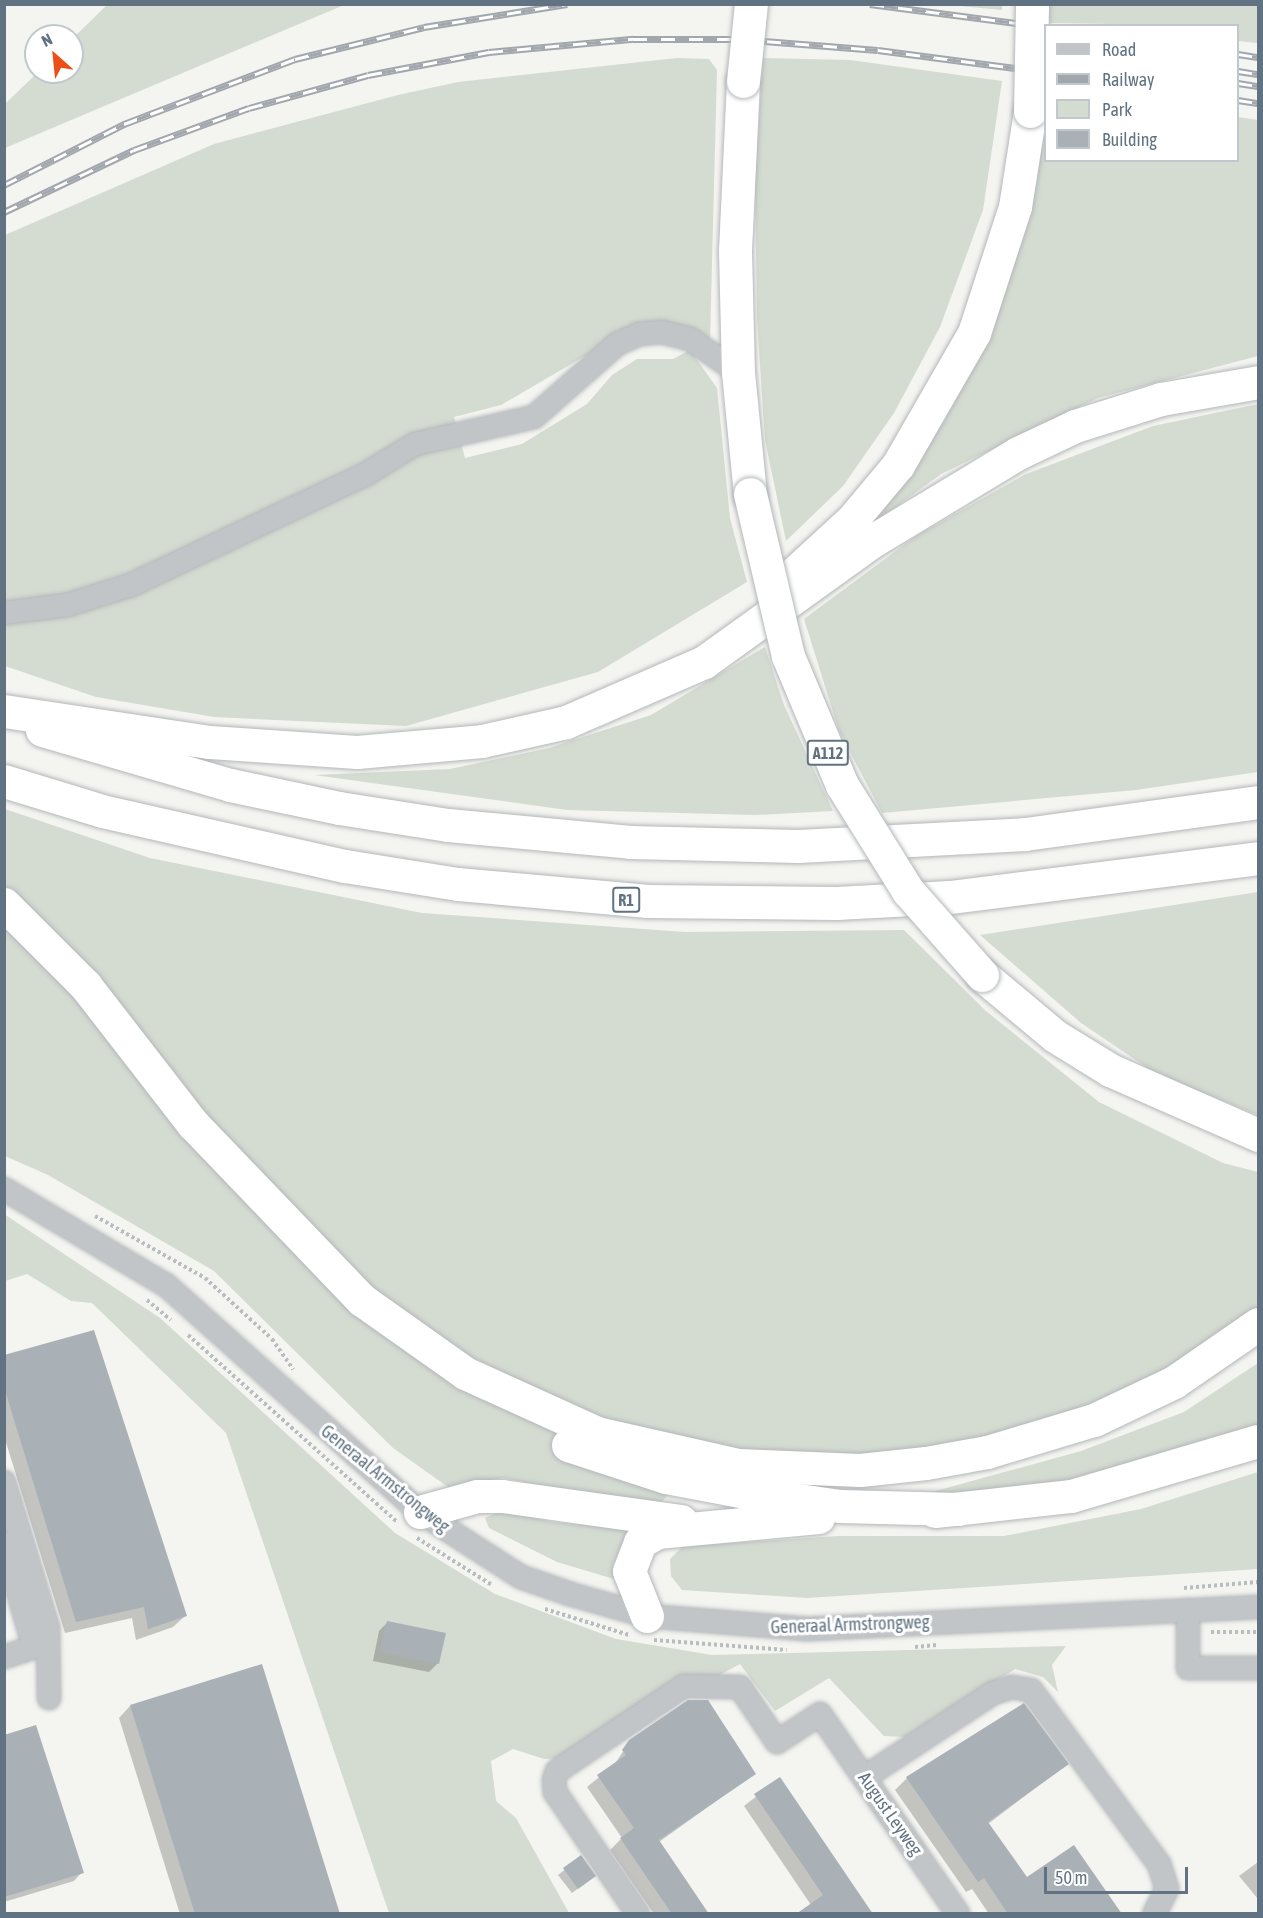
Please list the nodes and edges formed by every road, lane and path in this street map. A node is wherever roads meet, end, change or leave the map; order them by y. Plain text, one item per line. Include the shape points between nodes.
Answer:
1 (751, 4) edge
2 (1032, 4) edge
3 (738, 372) junction
4 (1258, 382) edge
5 (4, 613) edge
6 (650, 688) junction
7 (4, 711) edge
8 (4, 717) edge
9 (4, 781) edge
10 (1258, 802) edge
11 (1258, 858) edge
12 (4, 904) edge
13 (193, 1124) junction
14 (1258, 1135) edge
15 (4, 1189) edge
16 (1258, 1324) edge
17 (1258, 1442) edge
18 (4, 1482) edge
19 (957, 1509) junction
20 (420, 1512) junction
21 (722, 1522) junction
22 (4, 1543) edge
23 (1258, 1607) edge
24 (1188, 1610) junction
25 (647, 1617) junction
26 (48, 1628) junction
27 (34, 1647) junction
28 (4, 1657) edge
29 (1258, 1668) edge
30 (49, 1698) dead end
31 (865, 1777) junction
32 (638, 1914) edge
33 (958, 1914) edge
34 (1154, 1914) edge

1 - 3 highway, A112, bridge via 743,81 735,251
2 - 6 highway, bridge via 1030,111 1000,264 974,333 898,465 812,559
3 - 5 street via 690,339 662,332 639,334 617,344 534,417 415,444 302,505 131,585 67,605
3 - 14 highway, A112, bridge via 750,494 788,656 842,785 908,891 982,975 1055,1036 1110,1070
4 - 6 highway via 1161,399 1075,426 1018,453 874,540 704,663
6 - 7 highway via 566,722 482,741 357,752 210,742
8 - 10 highway via 230,785 339,808 448,825 630,842 798,846 1025,834
9 - 11 highway, R1 via 102,811 345,866 458,884 636,900 826,903 950,897
12 - 13 highway via 85,985
13 - 16 highway via 362,1300 465,1373 597,1433 738,1465 860,1470 987,1452 1131,1404 1174,1382
13 - 19 highway via 228,1181 349,1311 451,1389 525,1428 666,1477 740,1491 840,1506
15 - 20 street, Generaal Armstrongweg via 166,1285
17 - 19 highway via 1071,1496
18 - 26 street
19 - 21 highway
20 - 21 highway via 477,1496 502,1496 660,1520
20 - 25 street, Generaal Armstrongweg via 521,1577
21 - 25 highway via 673,1528 640,1542 629,1571
22 - 27 street
23 - 24 street, Generaal Armstrongweg
24 - 25 street, Generaal Armstrongweg via 807,1629
24 - 29 street via 1188,1668
26 - 27 street
26 - 30 street
27 - 28 street
31 - 32 street, August Leyweg via 820,1714 777,1742 740,1687 684,1686 556,1771 555,1792
31 - 33 street, August Leyweg
31 - 34 street via 993,1694 1011,1687 1030,1690 1159,1864 1167,1889

